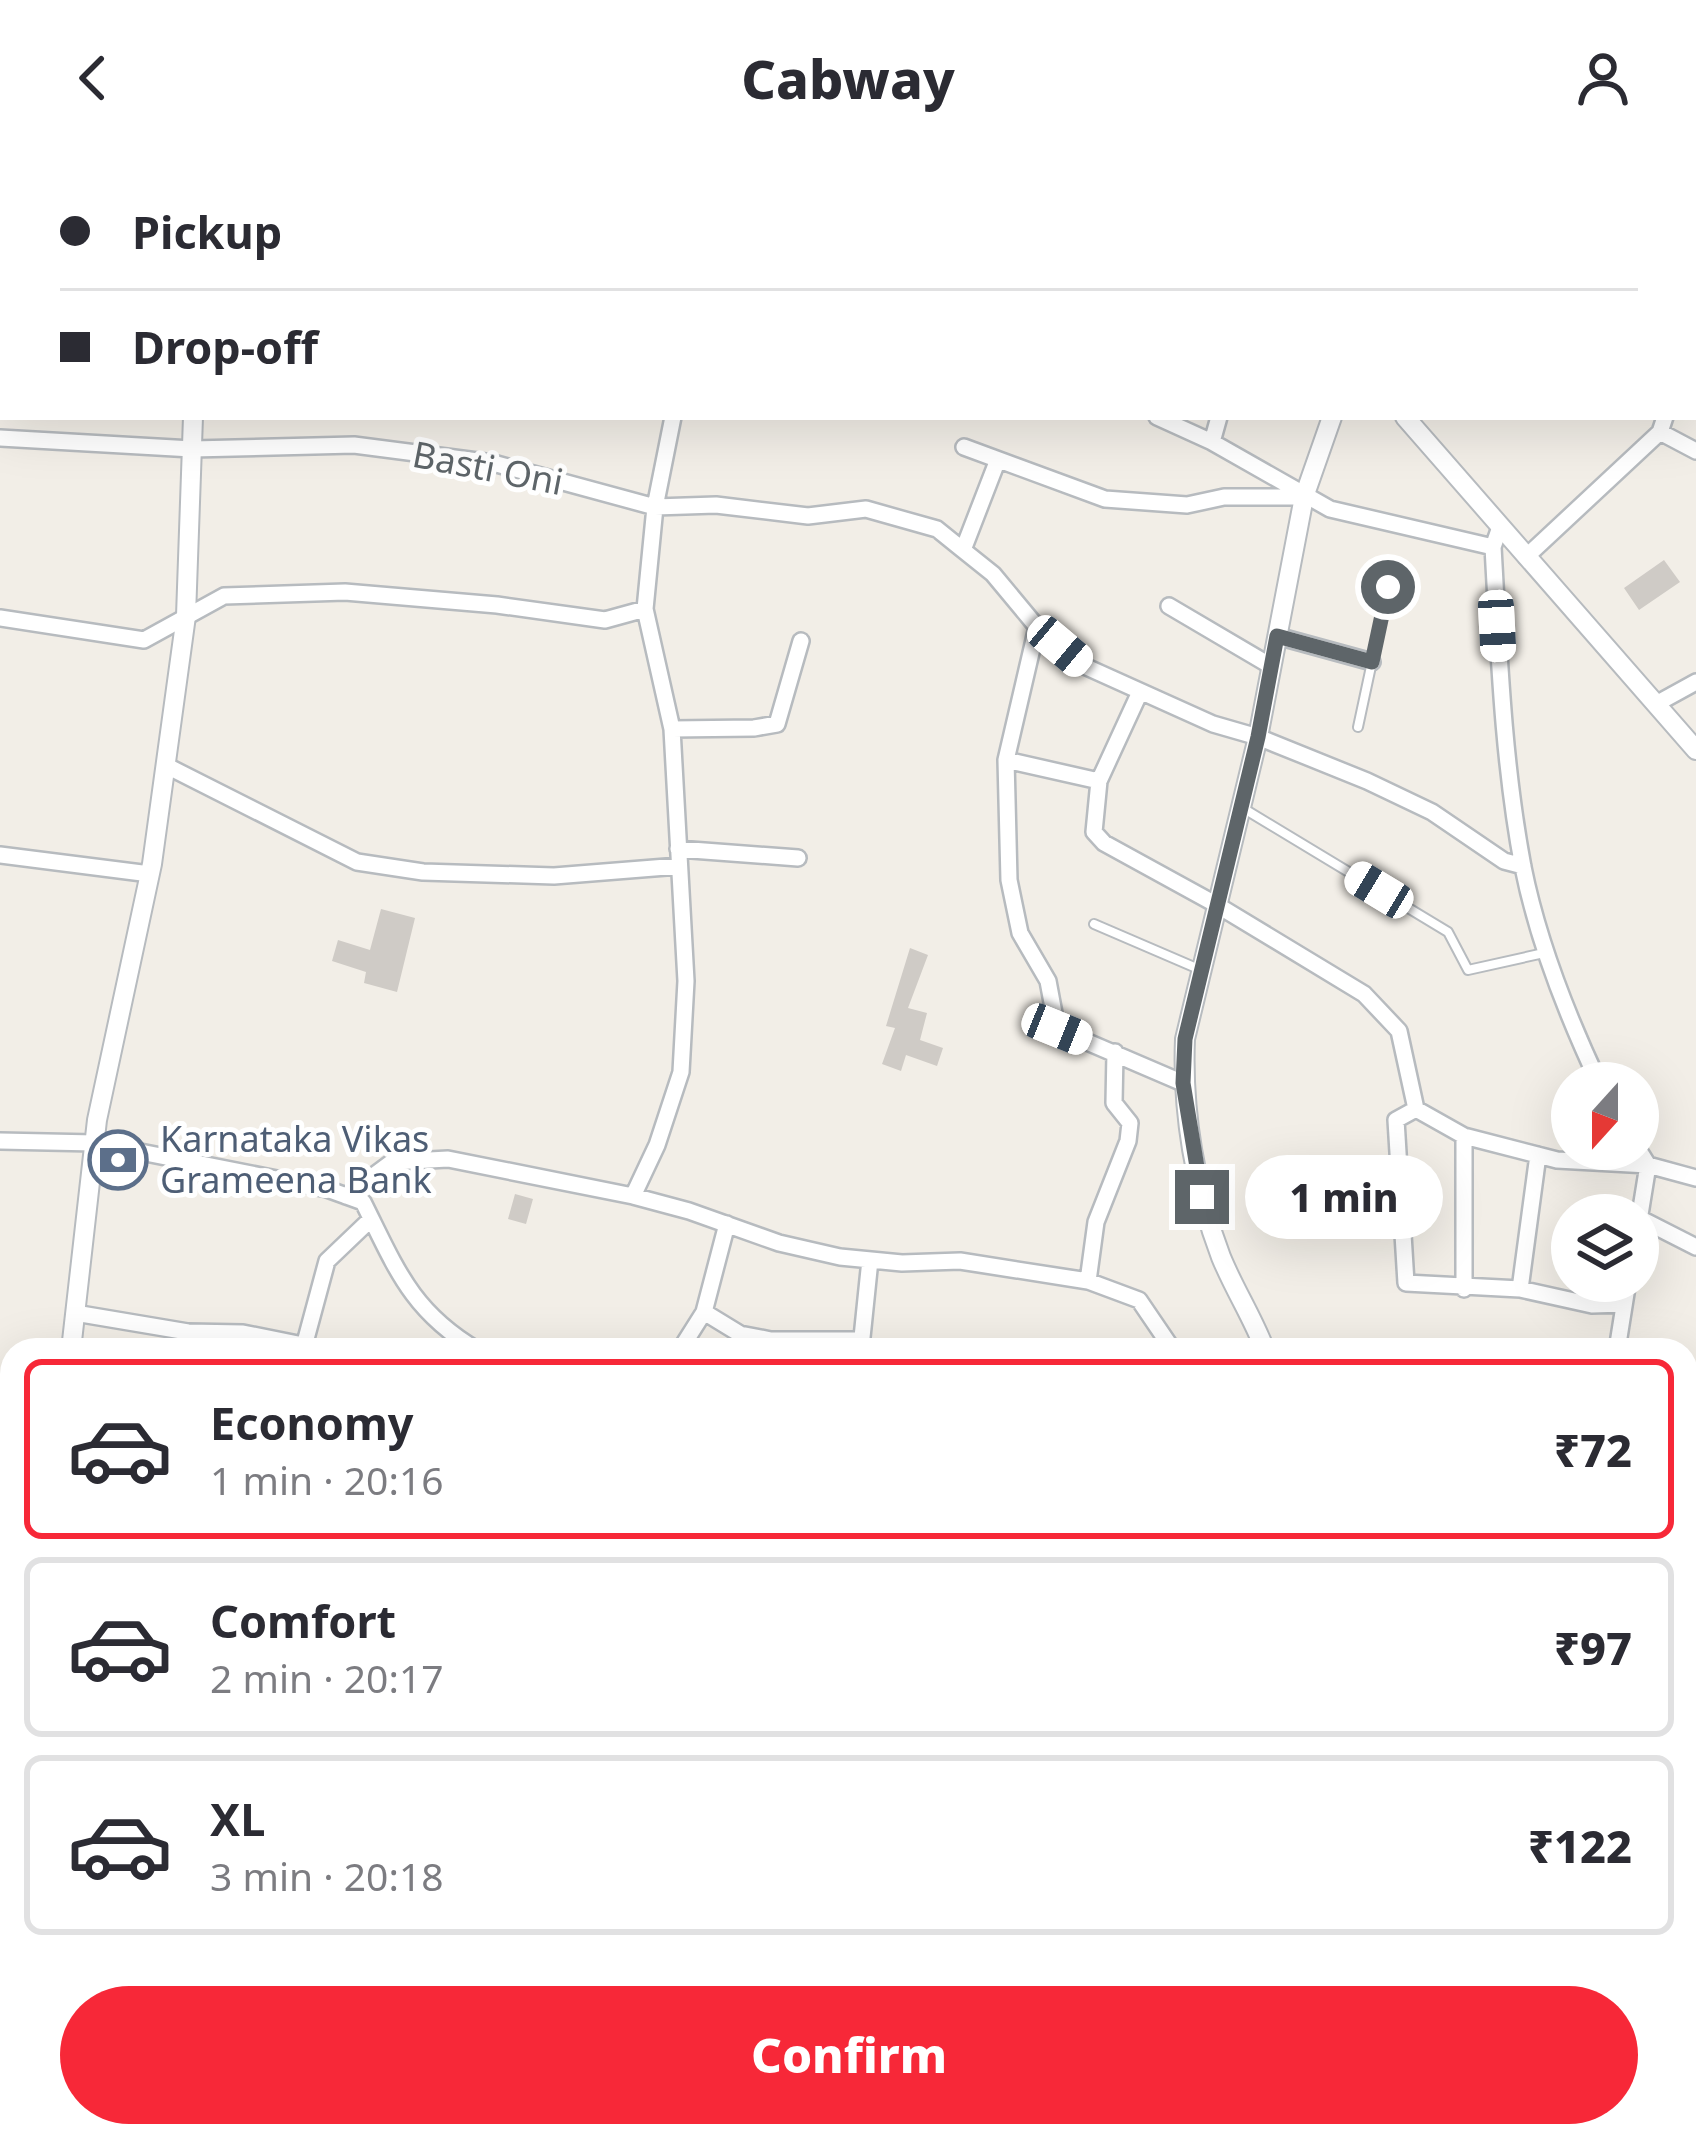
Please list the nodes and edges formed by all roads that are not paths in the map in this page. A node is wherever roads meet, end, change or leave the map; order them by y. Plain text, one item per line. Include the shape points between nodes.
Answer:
1 (194, 420) edge
2 (672, 420) edge
3 (1163, 420) edge
4 (1219, 420) edge
5 (1331, 420) edge
6 (1408, 420) edge
7 (1663, 424) edge
8 (0, 438) edge
9 (1212, 442) junction
10 (964, 447) dead end
11 (192, 448) junction
12 (1696, 452) edge
13 (997, 462) junction
14 (1304, 497) junction
15 (655, 507) junction
16 (1500, 526) junction
17 (1493, 547) junction
18 (962, 550) junction
19 (1526, 557) junction
20 (1388, 587) dead end
21 (1168, 606) dead end
22 (645, 609) junction
23 (185, 616) junction
24 (0, 618) edge
25 (1037, 627) junction
26 (1277, 636) junction
27 (800, 641) dead end
28 (1372, 662) junction
29 (1270, 666) junction
30 (1696, 682) edge
31 (1140, 692) junction
32 (1656, 704) junction
33 (1358, 727) dead end
34 (672, 729) junction
35 (1258, 737) junction
36 (1696, 750) edge
37 (1006, 760) junction
38 (166, 765) junction
39 (1100, 781) junction
40 (1241, 807) junction
41 (0, 855) edge
42 (679, 858) junction
43 (798, 858) dead end
44 (1523, 866) junction
45 (150, 874) junction
46 (1217, 905) junction
47 (1094, 924) dead end
48 (1545, 952) junction
49 (1201, 970) junction
50 (1115, 1052) junction
51 (1590, 1062) edge
52 (1183, 1083) junction
53 (1416, 1109) junction
54 (1464, 1136) junction
55 (0, 1141) edge
56 (95, 1143) junction
57 (1538, 1155) junction
58 (1551, 1158) edge
59 (1659, 1168) edge
60 (1696, 1178) edge
61 (346, 1196) junction
62 (633, 1196) junction
63 (371, 1219) junction
64 (727, 1224) junction
65 (1659, 1228) edge
66 (1696, 1247) edge
67 (870, 1260) junction
68 (1088, 1280) junction
69 (1464, 1289) junction
70 (1520, 1289) junction
71 (1624, 1304) joint
72 (704, 1312) junction
73 (75, 1313) junction
74 (449, 1333) junction
75 (72, 1338) edge
76 (260, 1338) edge
77 (306, 1338) edge
78 (445, 1338) edge
79 (457, 1338) edge
80 (688, 1338) edge
81 (761, 1338) edge
82 (862, 1338) edge
83 (1165, 1338) edge
84 (1259, 1338) edge
85 (1619, 1338) edge

1 - 11 street
2 - 15 street
3 - 9 street
4 - 9 street
5 - 14 street
6 - 16 street
7 - 12 street
7 - 19 street
8 - 11 street, Basti Oni
9 - 14 street
10 - 13 street
11 - 15 street, Basti Oni via 354,445 494,463
11 - 23 street
13 - 14 street via 1105,499 1187,505
13 - 18 street
14 - 17 street
14 - 26 street
15 - 18 street, Basti Oni via 808,516 866,509 937,529
15 - 22 street
16 - 17 street
16 - 19 street
17 - 44 street
18 - 25 street, Basti Oni
19 - 32 street
20 - 28 lane
21 - 29 street
22 - 23 street via 605,620 344,592 224,596
22 - 34 street
23 - 24 street via 144,640
23 - 38 street
25 - 31 street, Basti Oni via 1082,664
25 - 37 street
26 - 28 street
26 - 29 street
27 - 34 street via 777,724
28 - 33 lane
29 - 35 street
30 - 32 street
31 - 35 street, Basti Oni
31 - 39 street
32 - 36 street
34 - 42 street
35 - 40 street
35 - 44 street, Basti Oni via 1432,812
37 - 39 street
37 - 50 street via 1009,880 1020,934 1048,981 1057,1029
38 - 42 street via 357,862 554,877
38 - 45 street
39 - 46 street via 1094,832 1103,843
40 - 46 street
40 - 48 lane via 1448,932 1468,970
41 - 45 street
42 - 43 street
42 - 62 street via 681,1072
44 - 48 street
45 - 56 street
46 - 49 street
46 - 53 street via 1364,994 1399,1031
47 - 49 lane
48 - 51 street
49 - 52 street
50 - 52 street
50 - 68 street via 1114,1103 1130,1123 1128,1141 1096,1222
52 - 84 street via 1202,1197
53 - 54 street
53 - 69 street via 1396,1120 1406,1283
54 - 57 street
54 - 69 street
55 - 56 street
56 - 61 street
56 - 73 street
57 - 58 street
57 - 70 street
59 - 60 street
61 - 62 street via 392,1162 448,1160
61 - 63 street via 363,1202
62 - 64 street
63 - 74 street via 409,1294
63 - 77 street via 327,1261
64 - 67 street
64 - 72 street
65 - 66 street
67 - 68 street via 960,1261
67 - 82 street
68 - 83 street via 1139,1300
69 - 70 street
70 - 71 street
71 - 85 street
72 - 80 street
72 - 81 street
73 - 75 street
73 - 76 street
74 - 78 street
74 - 79 street

